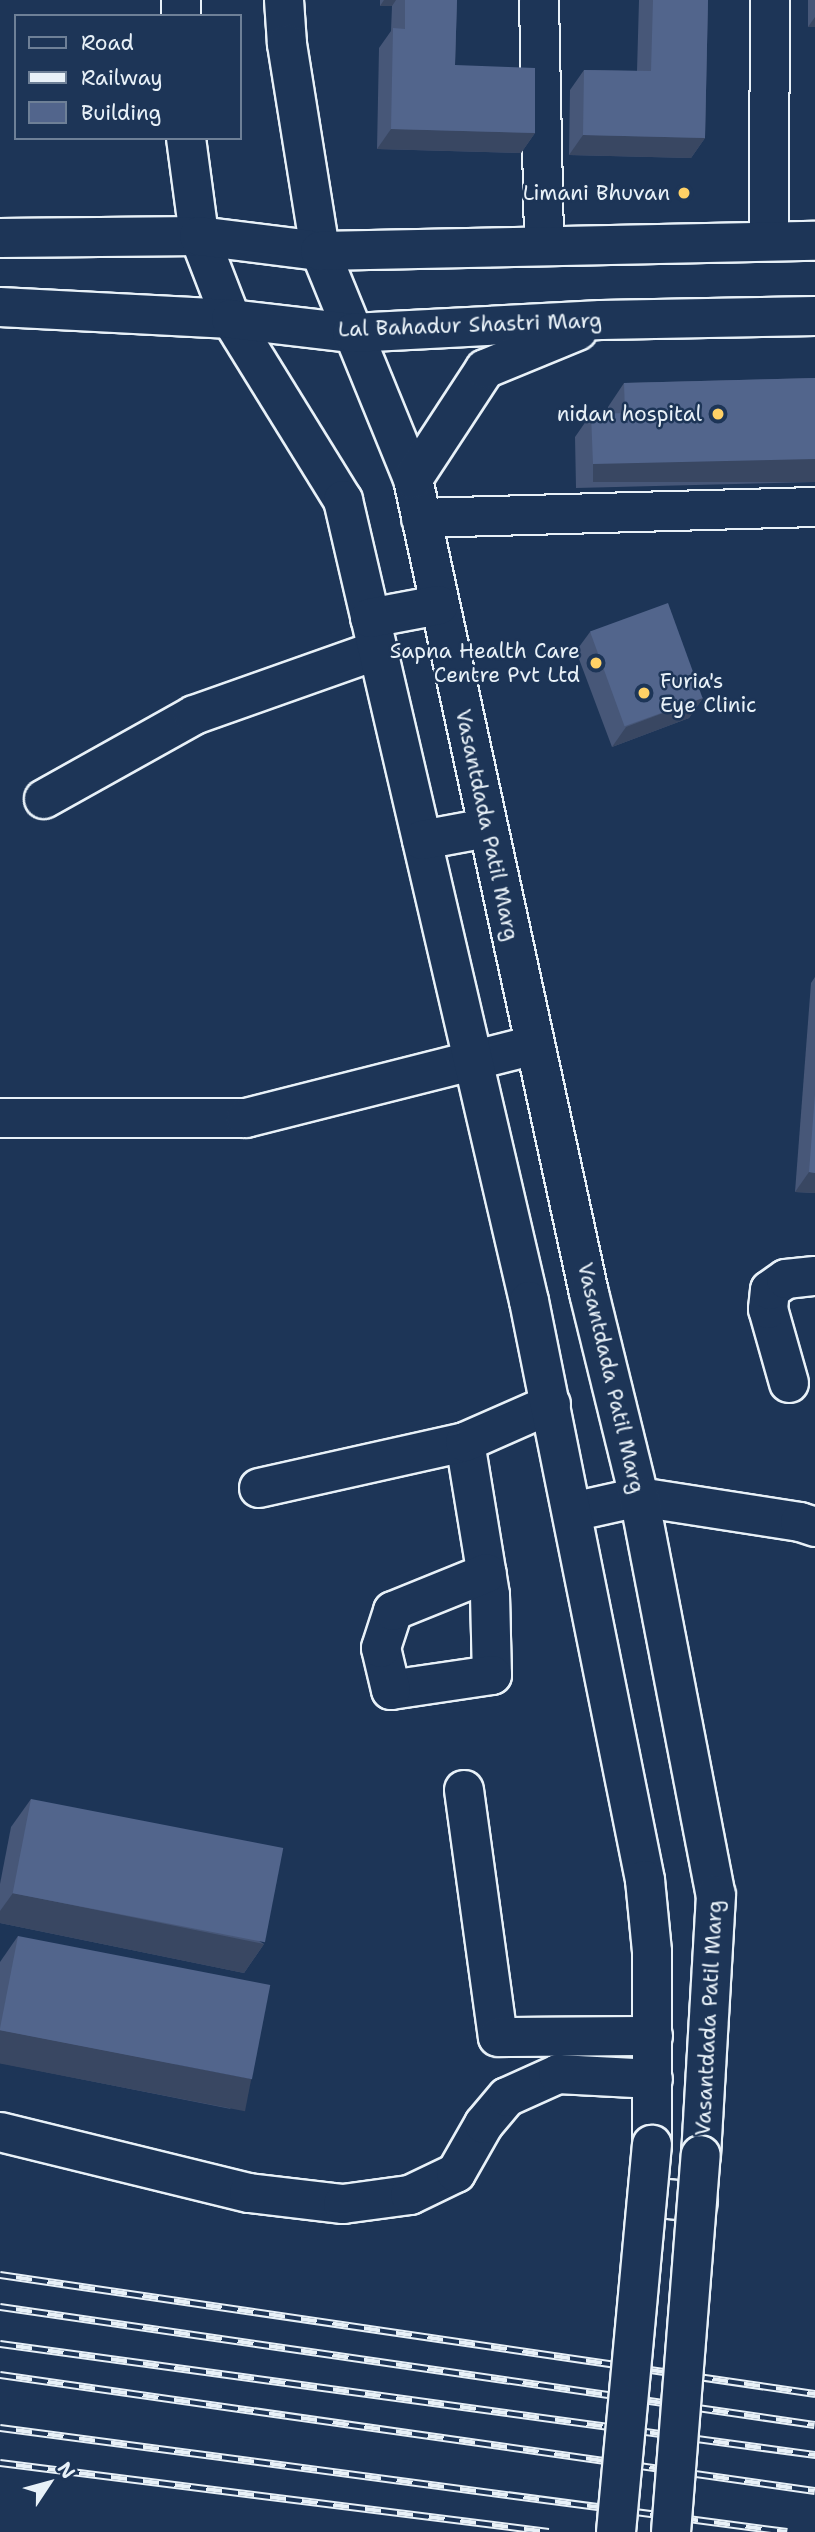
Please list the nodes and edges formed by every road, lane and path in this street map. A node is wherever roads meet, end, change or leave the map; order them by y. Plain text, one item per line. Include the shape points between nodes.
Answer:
1 (284, 0) edge
2 (539, 0) edge
3 (770, 0) edge
4 (186, 140) edge
5 (198, 236) junction
6 (0, 238) edge
7 (769, 241) junction
8 (815, 241) edge
9 (544, 246) junction
10 (320, 251) junction
11 (0, 307) edge
12 (815, 316) edge
13 (231, 319) junction
14 (601, 320) junction
15 (352, 333) junction
16 (413, 479) junction
17 (815, 507) edge
18 (421, 518) junction
19 (439, 605) junction
20 (374, 634) junction
21 (44, 799) dead end
22 (487, 828) junction
23 (422, 840) junction
24 (535, 1045) junction
25 (473, 1060) junction
26 (0, 1118) edge
27 (815, 1276) edge
28 (589, 1293) junction
29 (530, 1301) junction
30 (789, 1383) dead end
31 (551, 1404) junction
32 (465, 1442) junction
33 (259, 1488) dead end
34 (639, 1497) junction
35 (572, 1512) junction
36 (815, 1527) edge
37 (487, 1573) dead end
38 (464, 1790) dead end
39 (653, 2036) junction
40 (653, 2079) junction
41 (0, 2132) edge
42 (648, 2197) junction
43 (698, 2202) junction
44 (616, 2532) edge
45 (671, 2532) edge

1 - 10 main road, Vasantdada Patil Marg
2 - 9 main road
3 - 7 main road
4 - 5 main road
5 - 6 main road
5 - 10 main road
5 - 13 main road
7 - 8 main road
7 - 9 main road
9 - 10 main road
10 - 15 main road, Vasantdada Patil Marg
11 - 13 main road, Lal Bahadur Shastri Marg
12 - 14 main road, Lal Bahadur Shastri Marg
13 - 15 main road, Lal Bahadur Shastri Marg
13 - 20 main road via 343,500
14 - 15 main road, Lal Bahadur Shastri Marg
14 - 16 main road via 485,369
15 - 16 main road, Vasantdada Patil Marg
16 - 18 main road, Vasantdada Patil Marg
17 - 18 main road
18 - 19 main road, Vasantdada Patil Marg
19 - 20 main road
19 - 22 main road, Vasantdada Patil Marg
20 - 21 main road via 194,715
20 - 23 main road
22 - 23 main road
22 - 24 main road, Vasantdada Patil Marg
23 - 25 main road
24 - 25 main road
24 - 28 main road, Vasantdada Patil Marg
25 - 26 main road via 246,1118
25 - 29 main road
27 - 30 main road via 786,1279 770,1290 768,1309
28 - 29 main road
28 - 34 main road, Vasantdada Patil Marg
29 - 31 main road
31 - 32 main road
31 - 35 main road
32 - 33 main road
32 - 37 main road
34 - 35 main road
34 - 36 main road
34 - 43 main road, Vasantdada Patil Marg, bridge via 716,1895
35 - 39 main road via 645,1880
38 - 39 main road via 498,2037
39 - 40 main road
40 - 41 main road via 558,2074 507,2097 484,2124 456,2173 410,2195 343,2204 249,2193
40 - 42 main road, bridge
42 - 43 main road
42 - 44 main road, bridge
43 - 45 main road, Vasantdada Patil Marg, bridge

